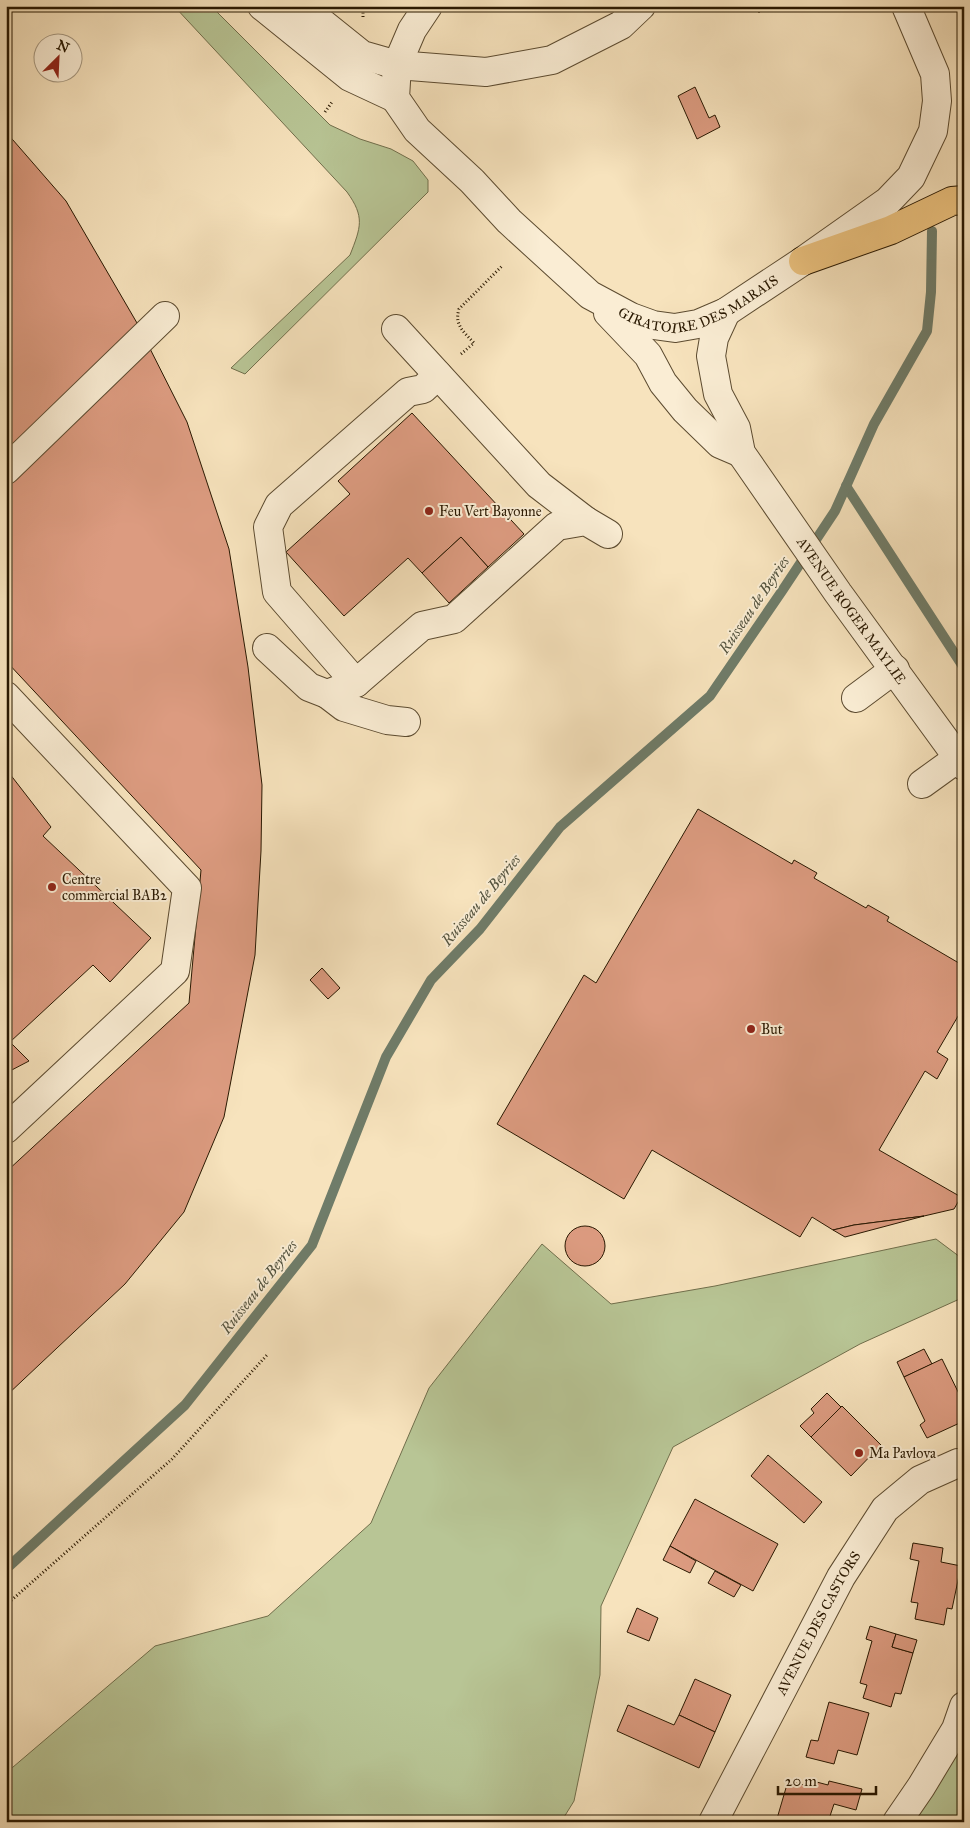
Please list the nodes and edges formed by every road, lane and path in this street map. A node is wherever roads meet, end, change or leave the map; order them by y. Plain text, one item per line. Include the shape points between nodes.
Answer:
1 (262, 6) edge
2 (300, 6) edge
3 (428, 6) edge
4 (640, 6) edge
5 (906, 6) edge
6 (397, 65) junction
7 (395, 98) junction
8 (964, 200) edge
9 (803, 261) junction
10 (503, 266) dead end
11 (590, 294) junction
12 (726, 312) junction
13 (164, 316) dead end
14 (396, 329) dead end
15 (438, 376) junction
16 (741, 454) junction
17 (6, 470) edge
18 (539, 485) junction
19 (557, 526) junction
20 (267, 648) dead end
21 (895, 669) junction
22 (356, 683) junction
23 (327, 694) junction
24 (6, 696) edge
25 (856, 698) dead end
26 (406, 722) dead end
27 (961, 762) edge
28 (922, 784) dead end
29 (6, 1129) edge
30 (268, 1355) dead end
31 (964, 1463) edge
32 (6, 1605) edge
33 (964, 1706) edge
34 (713, 1822) edge
35 (897, 1822) edge

1 - 7 street via 350,77
2 - 6 street via 362,55
3 - 6 street via 412,30
4 - 6 street via 621,25 552,60 486,72
5 - 9 street, GIRATOIRE DES MARAIS via 935,74 937,101 933,131 911,177 888,201
6 - 7 street
7 - 11 street, GIRATOIRE DES MARAIS via 417,130
8 - 9 main road via 952,201 891,230
9 - 12 street, GIRATOIRE DES MARAIS
10 - 15 path via 459,310 456,317 458,326 474,343
11 - 12 street, GIRATOIRE DES MARAIS via 631,318 675,328 698,324
11 - 16 street, AVENUE ROGER MAYLIE via 639,344 663,383 685,410 720,444
12 - 16 street, AVENUE ROGER MAYLIE via 714,338 711,356 718,394 736,428
13 - 17 street
14 - 15 street
15 - 18 street
15 - 22 street via 423,389 408,392 279,505 268,527 278,592
16 - 21 street, AVENUE ROGER MAYLIE
18 - 19 street
18 - 19 street via 597,527
19 - 22 street via 454,619 422,626
20 - 23 street via 309,687
21 - 25 street
21 - 27 street, AVENUE ROGER MAYLIE
22 - 23 street
23 - 26 street via 344,707 387,720
24 - 29 street via 187,888 175,971
27 - 28 street
30 - 32 path via 172,1460
31 - 34 street, AVENUE DES CASTORS via 920,1480 886,1509 841,1577
33 - 35 street via 956,1729

